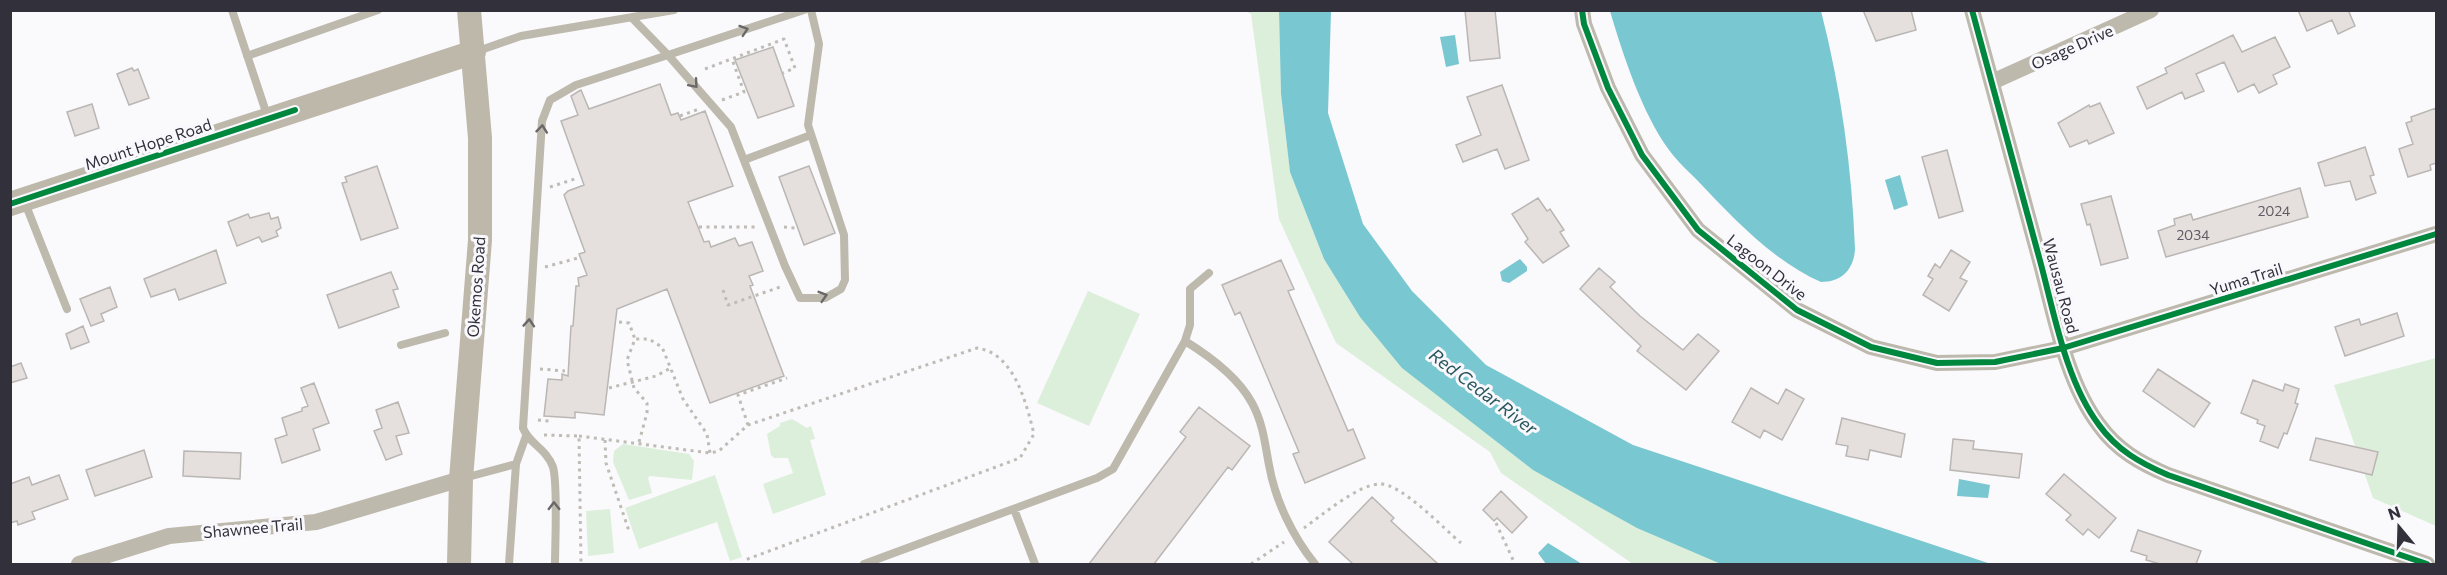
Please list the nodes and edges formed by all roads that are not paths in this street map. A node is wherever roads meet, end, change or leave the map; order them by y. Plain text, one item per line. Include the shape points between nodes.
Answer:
1 (378, 10) edge
2 (469, 10) edge
3 (674, 10) edge
4 (804, 10) edge
5 (811, 10) edge
6 (1582, 10) edge
7 (1972, 10) edge
8 (2151, 10) edge
9 (234, 11) edge
10 (633, 19) junction
11 (474, 52) junction
12 (668, 55) junction
13 (247, 56) junction
14 (1992, 82) junction
15 (268, 118) junction
16 (811, 135) junction
17 (744, 160) junction
18 (17, 202) edge
19 (2436, 234) edge
20 (1209, 273) dead end
21 (66, 309) dead end
22 (445, 333) dead end
23 (1185, 341) junction
24 (401, 345) dead end
25 (2063, 348) junction
26 (526, 436) junction
27 (516, 464) junction
28 (461, 479) junction
29 (1014, 509) junction
30 (79, 564) edge
31 (459, 564) edge
32 (509, 564) edge
33 (555, 564) edge
34 (864, 564) edge
35 (1035, 564) edge
36 (1315, 564) edge
37 (2427, 564) edge

1 - 13 lane
2 - 11 main road, Okemos Road
3 - 10 lane
12 -> 4 lane
5 - 16 lane via 819,44 808,125
6 - 25 street, Lagoon Drive via 1608,88 1642,155 1698,230 1797,310 1871,347 1937,363 1995,362
7 - 14 street, Wausau Road
8 - 14 street, Osage Drive
9 - 13 lane
10 - 11 lane via 521,36
10 - 12 lane
11 - 15 main road, Mount Hope Road
11 - 28 main road, Okemos Road via 480,138 480,240
12 -> 17 lane via 731,127
26 -> 12 lane via 526,364 542,121 550,100 576,85
13 - 15 lane
14 - 25 street, Wausau Road
15 - 18 main road, Mount Hope Road
16 - 17 lane
17 -> 16 lane via 800,297 825,298 841,289 844,280 844,235
18 - 21 lane
19 - 25 street, Yuma Trail
20 - 23 lane via 1188,294 1190,325
22 - 24 lane
23 - 29 lane via 1113,469
23 - 36 lane via 1223,369 1252,402 1277,493 1295,534
25 - 37 street, Wausau Road via 2098,425 2119,448 2139,462
26 - 27 lane
33 -> 26 lane via 554,469 545,451
27 - 28 lane
27 - 32 lane
28 - 30 street, Shawnee Trail via 316,522 169,536
28 - 31 main road, Okemos Road
29 - 34 lane
29 - 35 lane

